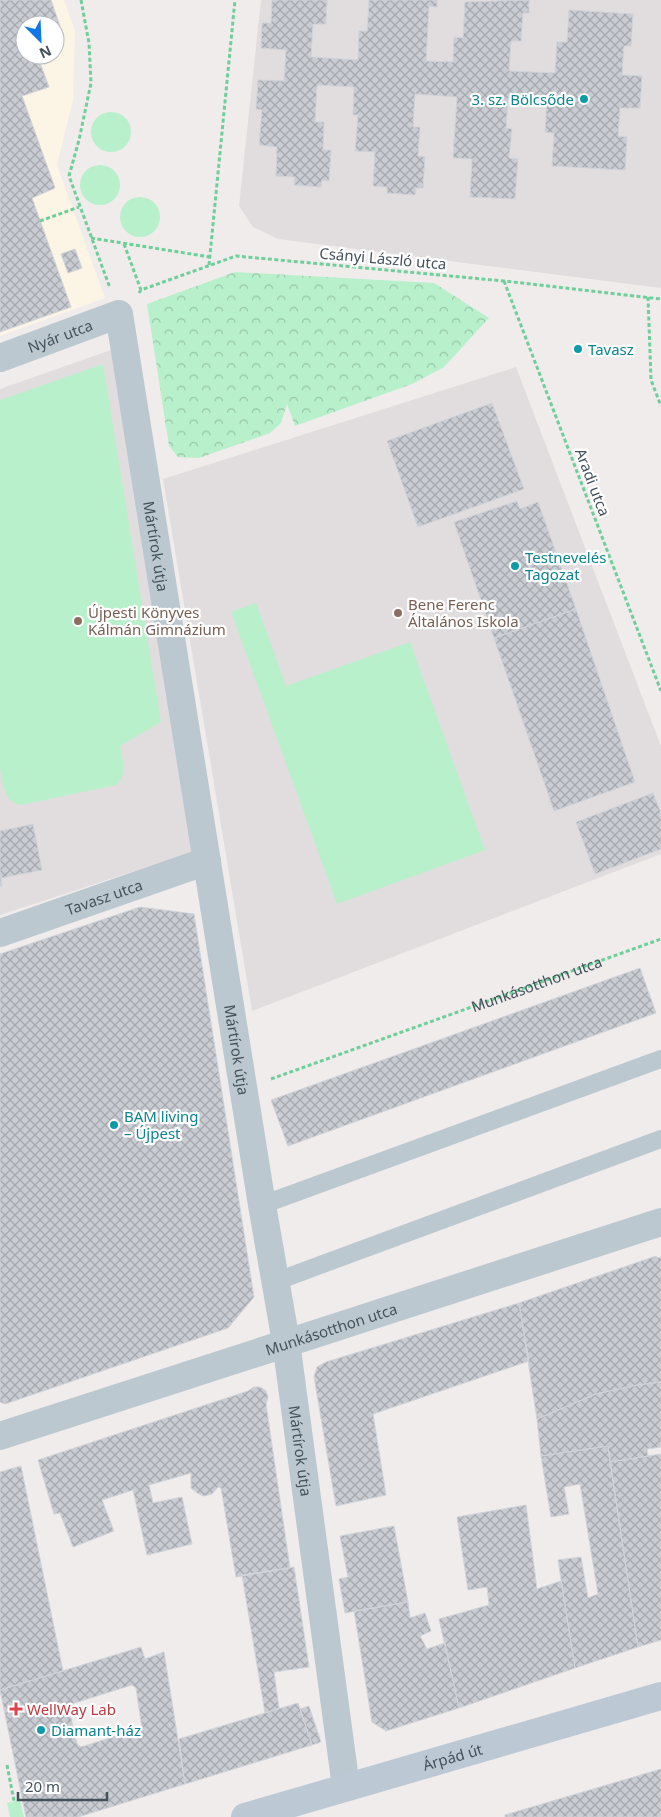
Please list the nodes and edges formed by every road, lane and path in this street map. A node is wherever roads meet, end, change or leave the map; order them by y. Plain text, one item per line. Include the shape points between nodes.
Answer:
1 (81, 0) edge
2 (235, 0) edge
3 (80, 206) junction
4 (40, 221) dead end
5 (91, 238) junction
6 (124, 244) junction
7 (210, 257) junction
8 (209, 265) junction
9 (504, 281) junction
10 (141, 290) junction
11 (648, 297) junction
12 (661, 299) edge
13 (119, 314) junction
14 (0, 358) edge
15 (661, 406) edge
16 (661, 691) edge
17 (207, 861) junction
18 (0, 932) edge
19 (661, 939) edge
20 (661, 1060) edge
21 (243, 1089) junction
22 (661, 1139) edge
23 (262, 1205) junction
24 (661, 1222) edge
25 (277, 1281) junction
26 (286, 1342) junction
27 (0, 1436) edge
28 (661, 1696) edge
29 (7, 1764) dead end
30 (346, 1787) junction
31 (14, 1801) dead end
32 (245, 1817) edge

1 - 3 path via 92,83 69,176
2 - 7 path
3 - 4 path
3 - 5 path
5 - 6 path
5 - 13 path
6 - 7 path
6 - 10 path
7 - 8 path
8 - 9 path, Csányi László utca via 236,256
8 - 10 path, Csányi László utca
9 - 11 path, Csányi László utca
9 - 16 path, Aradi utca
10 - 13 path, Csányi László utca
11 - 12 path, Csányi László utca
11 - 15 path via 651,380
13 - 14 street, Nyár utca
13 - 17 street, Mártírok útja
17 - 18 street, Tavasz utca
17 - 21 street, Mártírok útja
19 - 21 path, Munkásotthon utca
20 - 23 lane
21 - 23 street, Mártírok útja
22 - 25 lane
23 - 25 street, Mártírok útja
24 - 26 street, Munkásotthon utca
25 - 26 street, Mártírok útja
26 - 27 street, Munkásotthon utca
26 - 30 street, Mártírok útja
28 - 30 main road, Árpád út
29 - 31 path
30 - 32 main road, Árpád út

